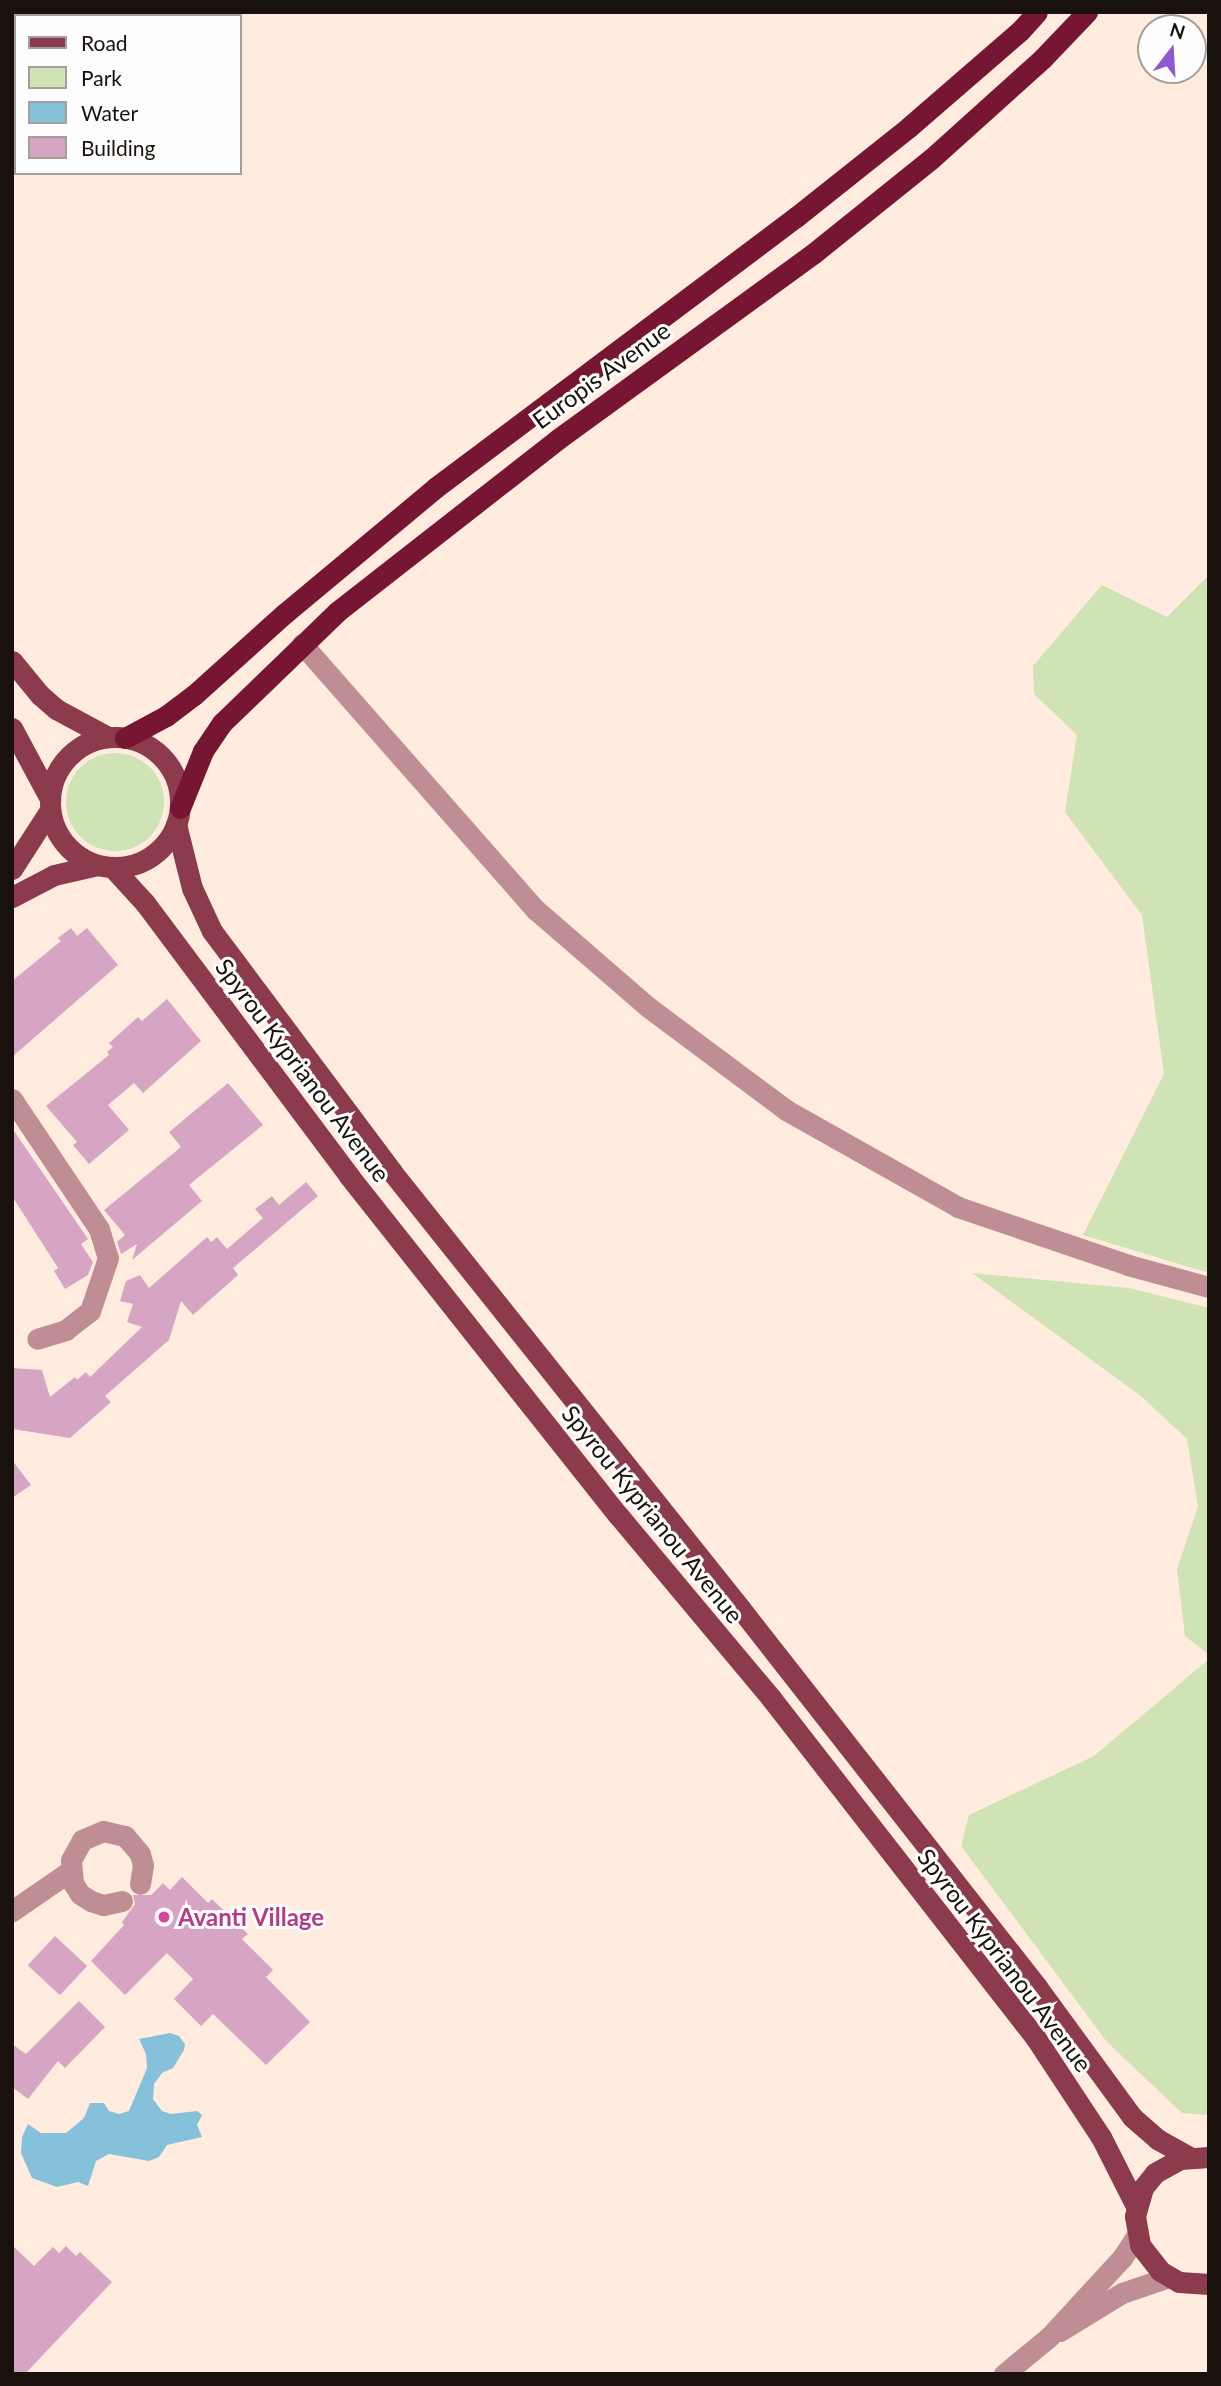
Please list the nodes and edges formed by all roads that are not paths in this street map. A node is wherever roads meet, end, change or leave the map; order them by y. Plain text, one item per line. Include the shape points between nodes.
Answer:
1 (1037, 12) edge
2 (1087, 12) edge
3 (302, 645) junction
4 (12, 661) edge
5 (12, 728) edge
6 (116, 737) junction
7 (50, 804) junction
8 (178, 816) junction
9 (105, 866) junction
10 (12, 869) edge
11 (12, 897) edge
12 (12, 1099) edge
13 (1209, 1287) edge
14 (37, 1339) dead end
15 (70, 1871) junction
16 (140, 1884) dead end
17 (121, 1901) dead end
18 (12, 1911) edge
19 (1199, 2157) edge
20 (1136, 2206) junction
21 (1137, 2235) junction
22 (1169, 2277) junction
23 (1209, 2284) edge
24 (1049, 2337) junction
25 (1004, 2374) edge

1 - 6 highway, Europis Avenue via 909,127 796,218 435,488 194,695 166,716
2 - 3 highway, Europis Avenue via 1043,58 920,167 814,253 475,502
3 - 8 highway, Europis Avenue via 222,723 203,751
3 - 13 street via 536,910 648,1007 786,1110 958,1207 1128,1265
4 - 6 main road via 56,709
5 - 7 main road
6 - 7 main road via 86,744 67,757 58,770
6 - 8 main road via 155,750 166,762 175,776
7 - 9 main road via 53,822 66,845 86,861
7 - 10 main road
8 - 9 main road via 167,842 151,856 133,865
8 - 19 main road, Spyrou Kyprianou Avenue via 192,888 212,931 392,1172 1037,1987 1132,2117 1150,2134
9 - 11 main road via 54,875
9 - 20 main road, Spyrou Kyprianou Avenue via 145,903 349,1176 618,1515 771,1698 1028,2028 1101,2137
12 - 14 street via 99,1229 108,1258 90,1311 66,1330
15 - 16 street via 82,1840 115,1832 125,1836 140,1854
15 - 17 street via 80,1894 91,1901 103,1905
15 - 18 street
19 - 20 main road via 1171,2162 1155,2173
20 - 21 main road
21 - 22 main road via 1152,2264
21 - 24 street via 1122,2258
22 - 23 main road
22 - 24 street via 1122,2293
24 - 25 street

